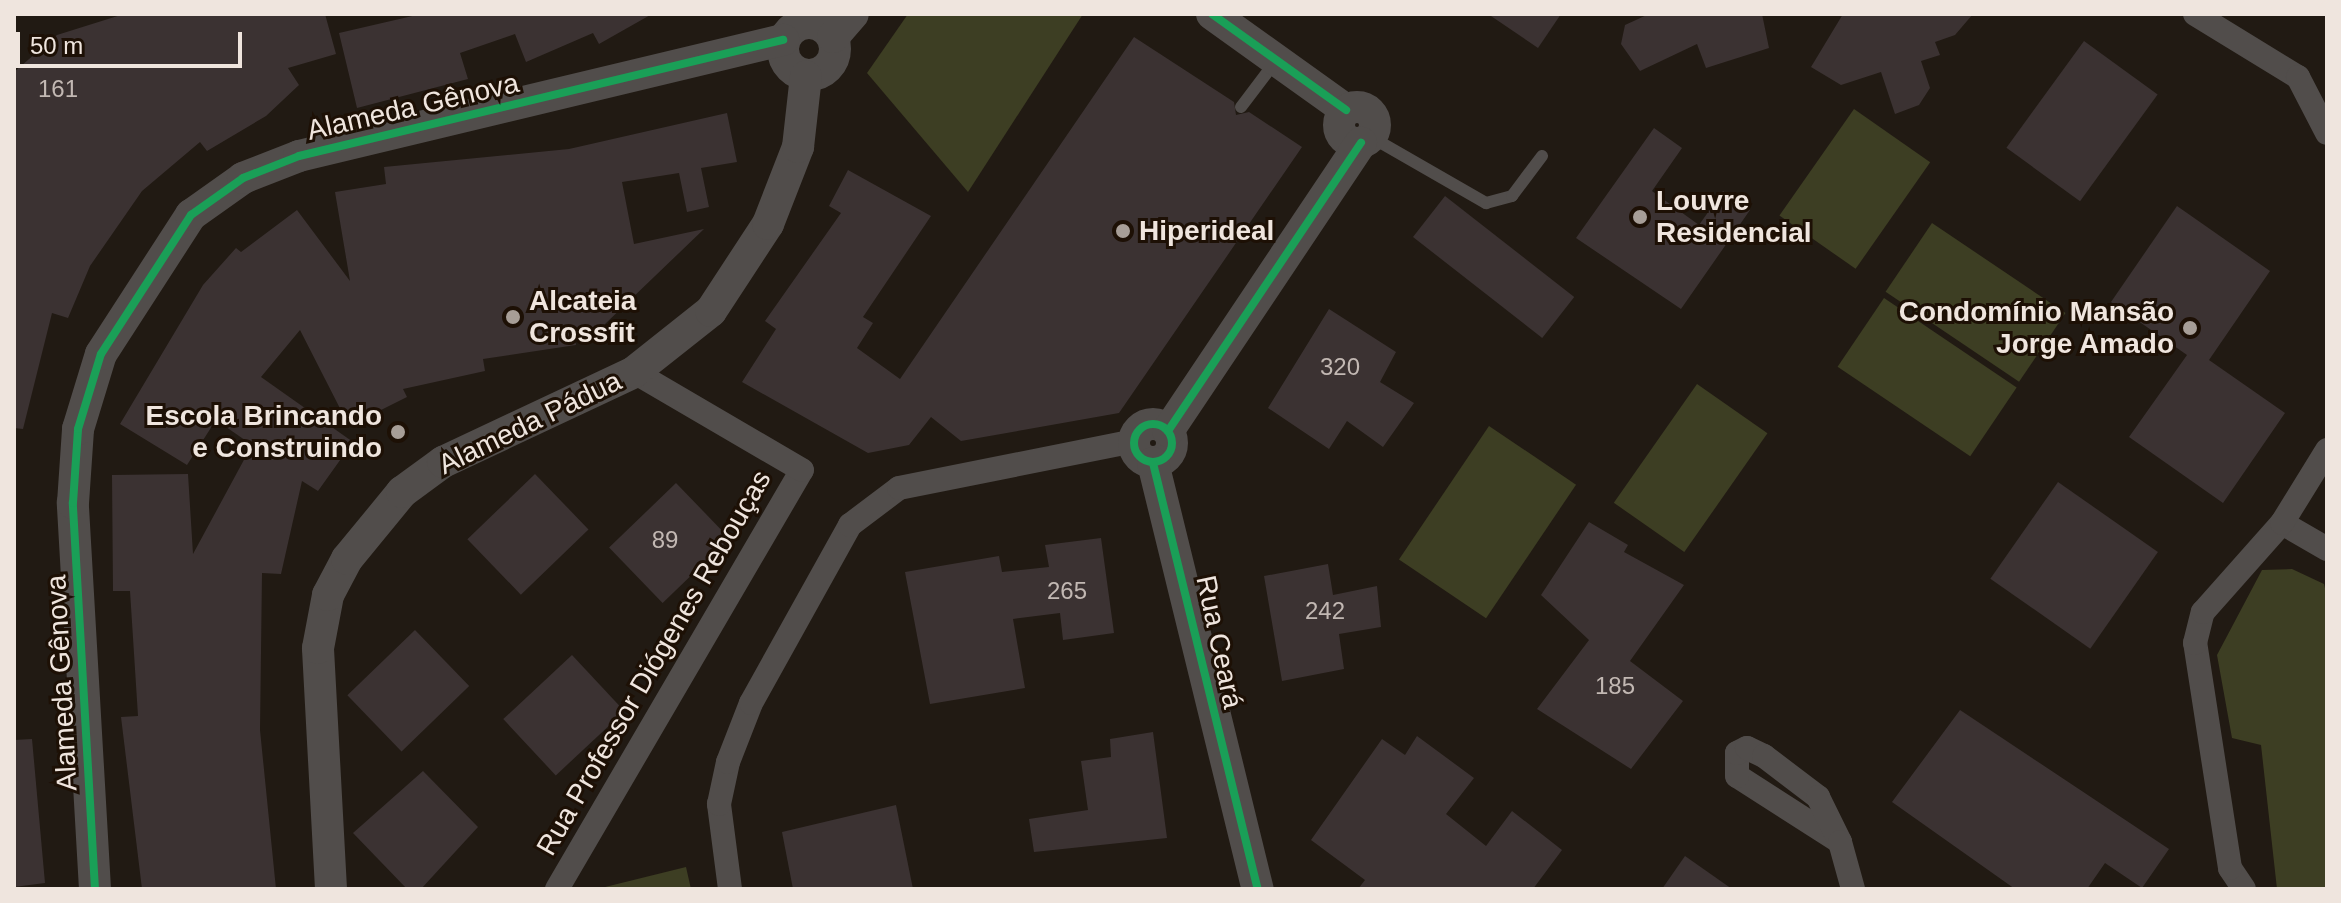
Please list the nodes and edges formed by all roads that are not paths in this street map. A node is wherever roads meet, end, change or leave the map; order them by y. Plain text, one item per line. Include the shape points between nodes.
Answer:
1 (1212, 14) edge
2 (2195, 14) edge
3 (830, 22) edge
4 (783, 40) junction
5 (1275, 62) junction
6 (806, 76) junction
7 (1241, 107) dead end
8 (1353, 130) junction
9 (2327, 133) edge
10 (1542, 156) dead end
11 (634, 372) junction
12 (1152, 445) junction
13 (2327, 450) edge
14 (2282, 523) junction
15 (2327, 549) edge
16 (1840, 842) dead end
17 (95, 889) edge
18 (331, 889) edge
19 (557, 889) edge
20 (730, 889) edge
21 (1258, 889) edge
22 (1853, 889) edge
23 (2244, 889) edge

1 - 5 street
2 - 9 street via 2298,77
3 - 4 street, Alameda Gênova via 790,29
3 - 6 street via 831,65
4 - 6 street via 791,70
4 - 17 street, Alameda Gênova via 299,156 243,178 191,215 101,354 78,429 73,503
5 - 7 lane
5 - 8 street
6 - 11 street, Alameda Pádua via 798,147 743,268 711,311
8 - 10 lane via 1486,203 1512,196
8 - 12 street via 1340,174
11 - 18 street, Alameda Pádua via 443,462 402,492 347,559 328,595 318,648
11 - 19 street, Rua Professor Diógenes Rebouças via 802,470
12 - 20 street via 899,488 850,525 751,703 728,762 719,804
12 - 21 street, Rua Ceará
13 - 14 street
14 - 15 street
14 - 23 street via 2203,612 2195,643 2230,868
16 - 22 street

